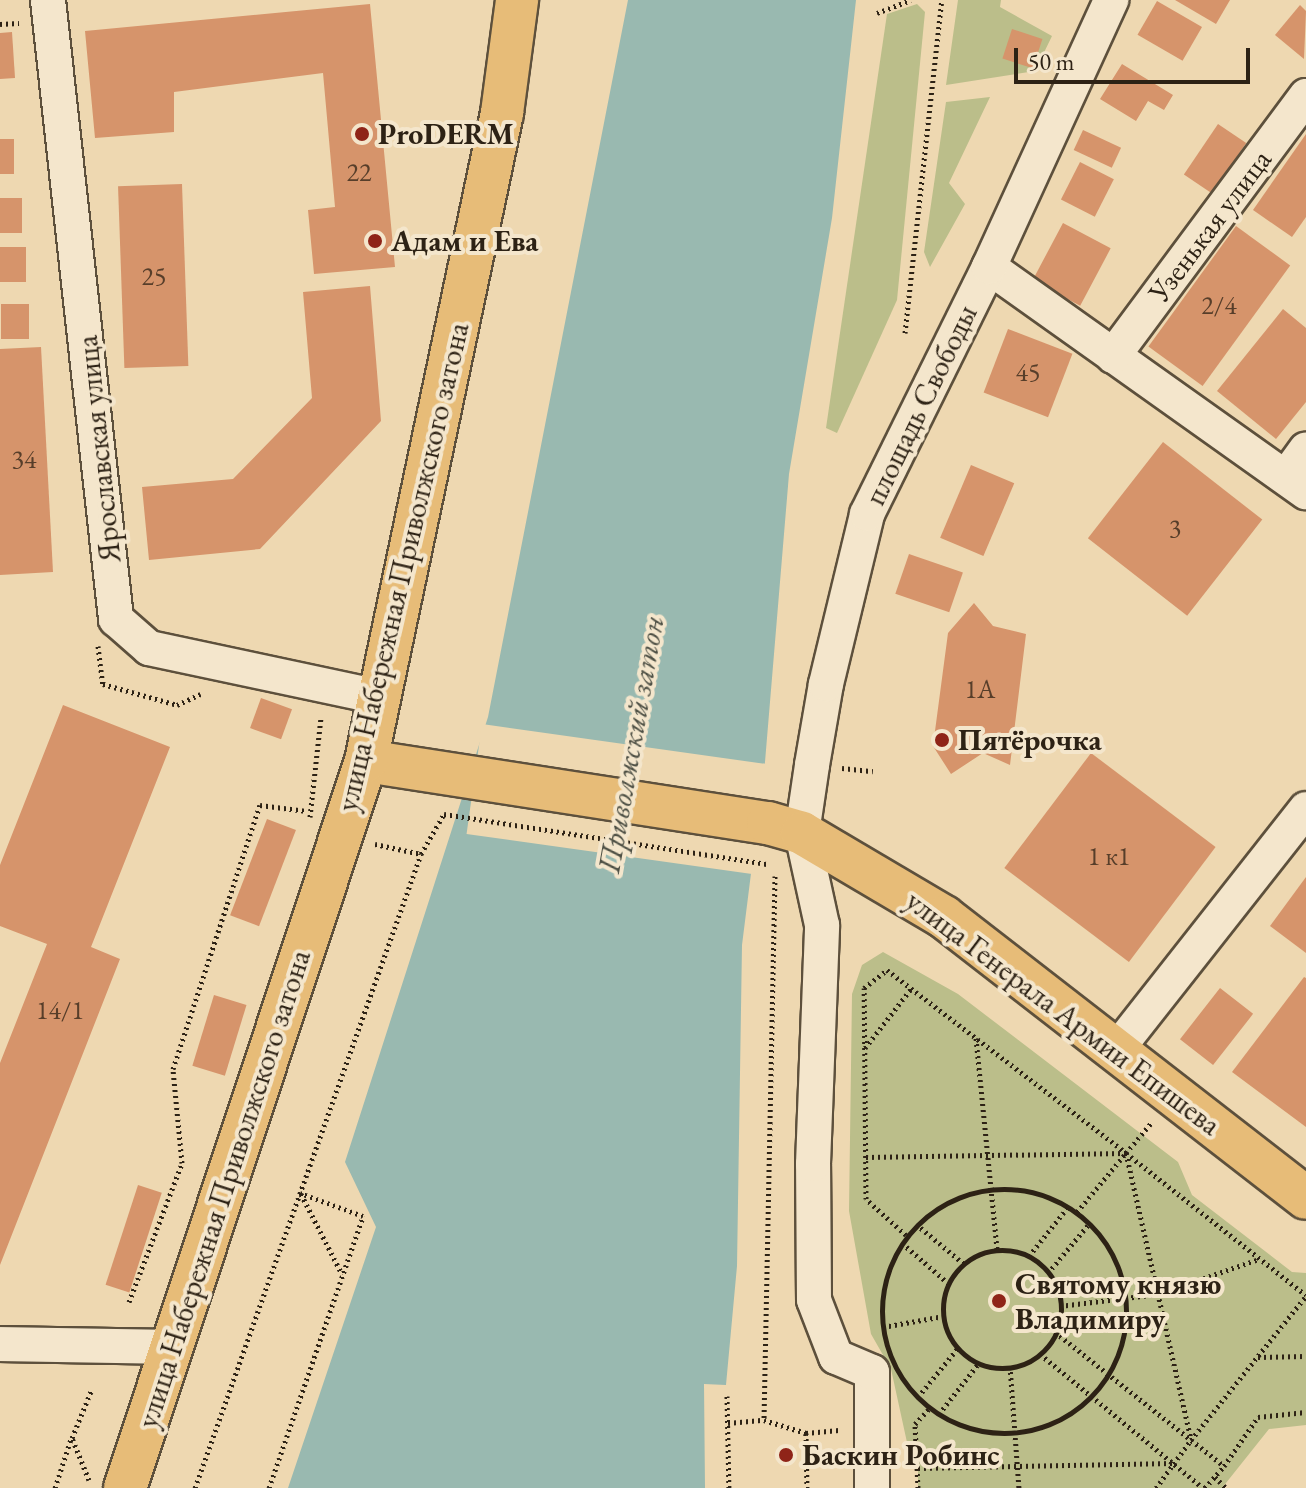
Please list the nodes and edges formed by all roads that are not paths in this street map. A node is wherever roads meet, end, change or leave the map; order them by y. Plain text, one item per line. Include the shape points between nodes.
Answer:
1 (48, 0) edge
2 (517, 0) edge
3 (1111, 0) edge
4 (1306, 96) edge
5 (989, 267) junction
6 (1113, 356) junction
7 (1306, 449) edge
8 (1296, 484) edge
9 (380, 697) junction
10 (366, 761) junction
11 (1306, 809) edge
12 (785, 828) junction
13 (1118, 1048) junction
14 (1306, 1198) edge
15 (0, 1344) edge
16 (173, 1347) junction
17 (125, 1488) edge
18 (872, 1488) edge

1 - 9 street, Ярославская улица via 116,619 149,648
2 - 9 main road, улица Набережная Приволжского затона via 502,113
3 - 5 street, площадь Свободы
4 - 6 street, Узенькая улица
5 - 6 street
5 - 12 street, площадь Свободы via 867,514
6 - 8 street
7 - 8 street
9 - 10 main road, улица Набережная Приволжского затона
10 - 12 main road
10 - 16 main road, улица Набережная Приволжского затона
11 - 13 street
12 - 13 main road, улица Генерала Армии Епишева via 944,917
12 - 18 street via 822,925 814,1300 836,1357 872,1372
13 - 14 main road, улица Генерала Армии Епишева
15 - 16 street
16 - 17 main road, улица Набережная Приволжского затона

